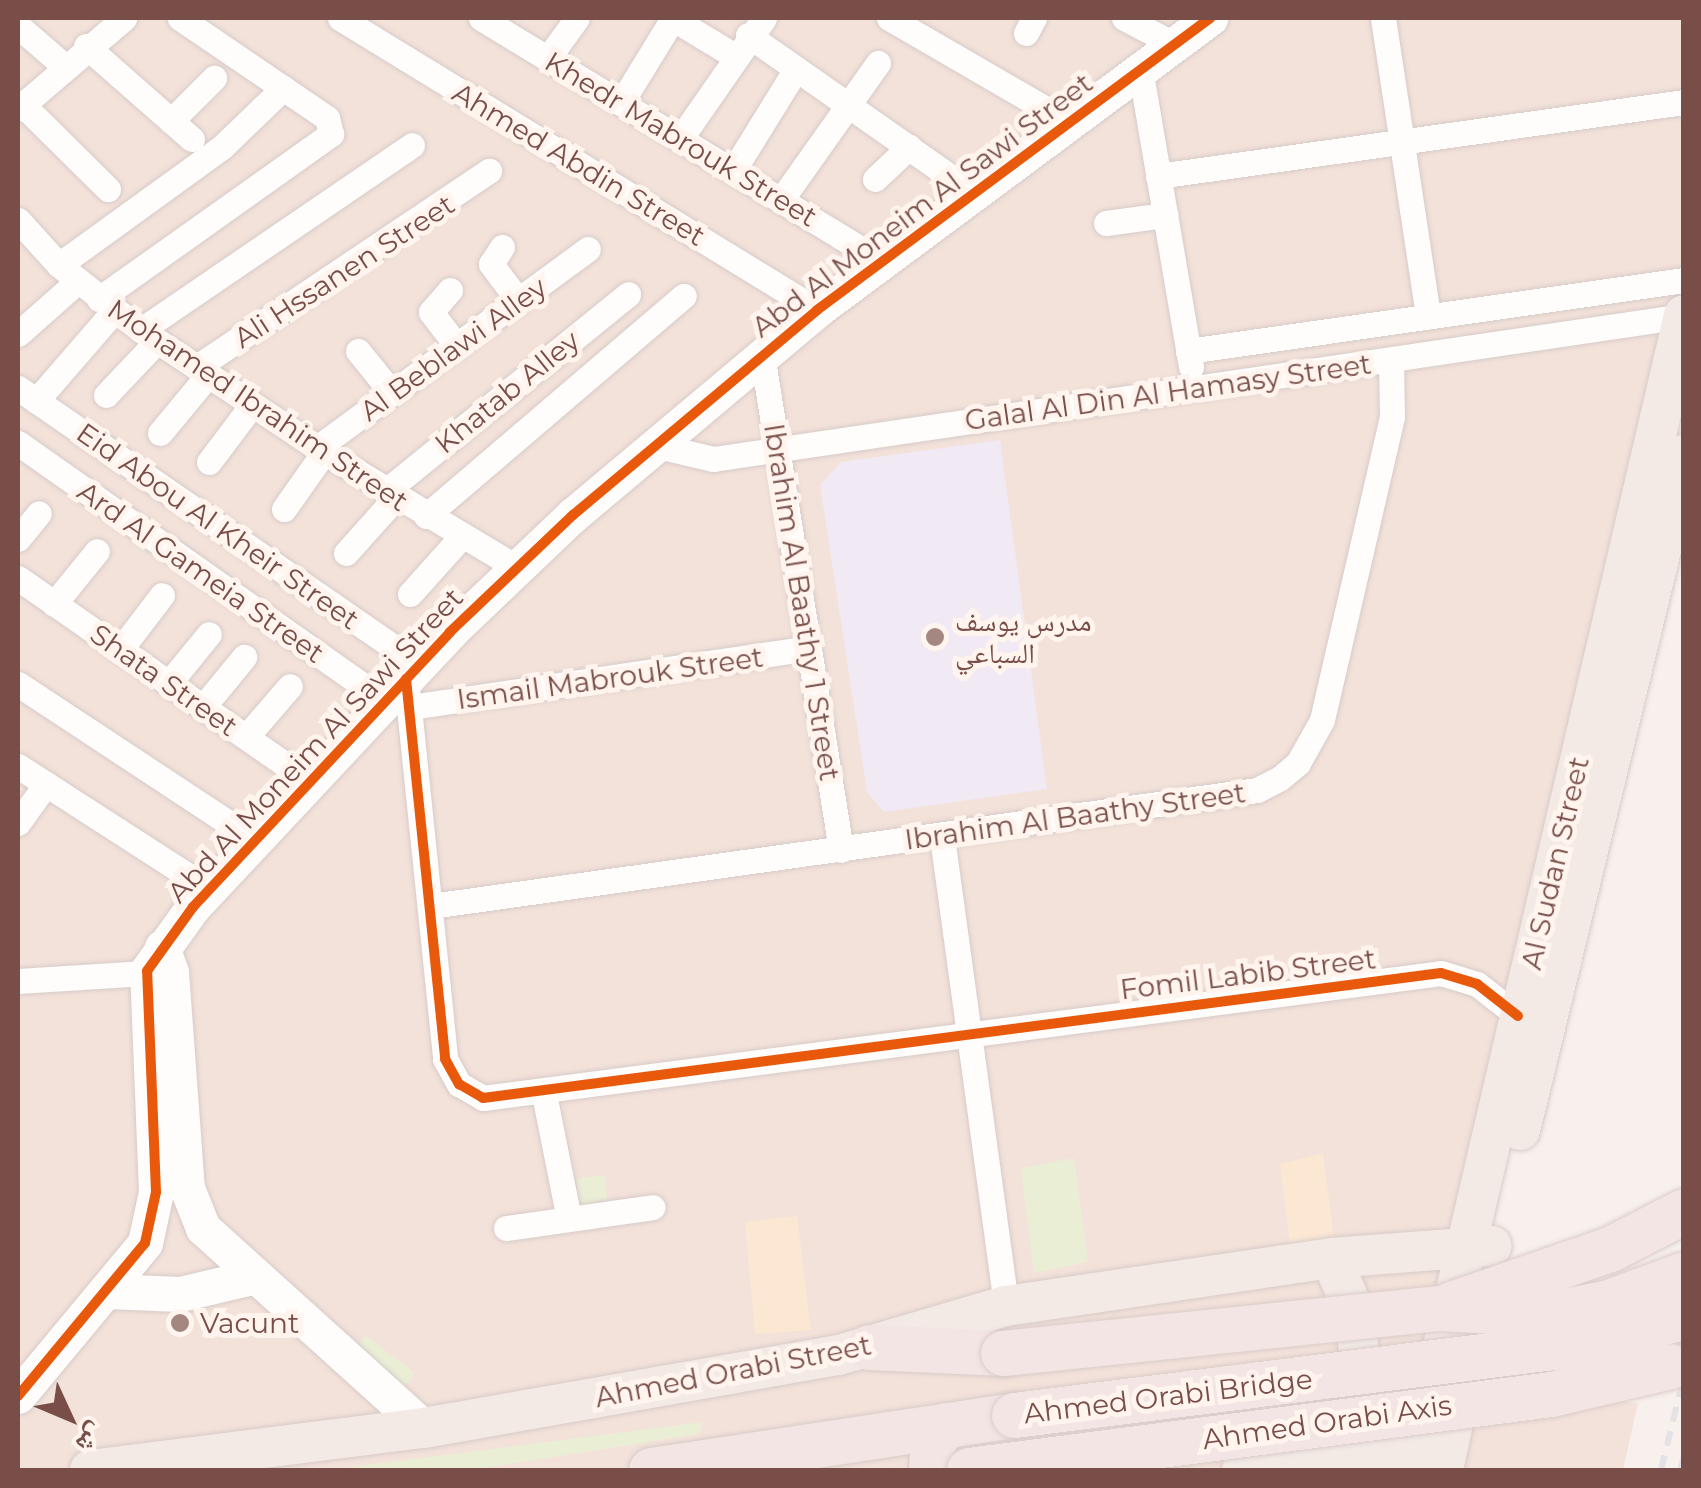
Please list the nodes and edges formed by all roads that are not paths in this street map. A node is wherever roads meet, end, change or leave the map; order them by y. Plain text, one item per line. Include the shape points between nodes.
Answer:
1 (180, 18) edge
2 (340, 18) edge
3 (481, 18) edge
4 (576, 18) edge
5 (889, 18) edge
6 (1124, 18) edge
7 (1210, 18) edge
8 (1383, 18) edge
9 (686, 21) edge
10 (18, 26) edge
11 (99, 28) edge
12 (748, 36) edge
13 (1174, 44) junction
14 (548, 58) junction
15 (878, 63) dead end
16 (63, 66) junction
17 (1140, 68) junction
18 (796, 69) junction
19 (214, 78) dead end
20 (283, 88) junction
21 (1684, 102) edge
22 (621, 103) junction
23 (849, 105) junction
24 (19, 107) edge
25 (171, 121) junction
26 (1067, 121) junction
27 (192, 139) dead end
28 (680, 139) junction
29 (1402, 142) junction
30 (412, 145) dead end
31 (909, 147) junction
32 (490, 171) dead end
33 (733, 171) junction
34 (1158, 176) junction
35 (875, 179) dead end
36 (108, 188) dead end
37 (972, 192) junction
38 (781, 200) junction
39 (1165, 215) junction
40 (18, 220) edge
41 (1106, 223) dead end
42 (502, 248) dead end
43 (588, 249) dead end
44 (881, 262) junction
45 (69, 273) junction
46 (1684, 280) edge
47 (450, 290) dead end
48 (628, 294) dead end
49 (684, 296) dead end
50 (518, 300) junction
51 (107, 305) junction
52 (1520, 305) junction
53 (818, 310) junction
54 (1683, 315) edge
55 (1428, 318) junction
56 (20, 325) edge
57 (149, 336) junction
58 (1522, 340) junction
59 (456, 346) junction
60 (358, 351) dead end
61 (1188, 351) junction
62 (762, 354) junction
63 (1391, 361) junction
64 (202, 371) junction
65 (1194, 387) junction
66 (392, 393) junction
67 (27, 394) edge
68 (106, 394) dead end
69 (252, 405) junction
70 (160, 434) dead end
71 (18, 443) edge
72 (654, 445) junction
73 (779, 447) junction
74 (320, 450) junction
75 (1684, 455) edge
76 (209, 462) dead end
77 (391, 494) junction
78 (284, 509) dead end
79 (39, 513) dead end
80 (426, 516) junction
81 (462, 536) junction
82 (18, 539) edge
83 (97, 552) dead end
84 (346, 553) dead end
85 (516, 567) junction
86 (18, 578) edge
87 (410, 594) dead end
88 (162, 596) dead end
89 (54, 604) junction
90 (210, 634) dead end
91 (809, 648) junction
92 (120, 650) junction
93 (244, 657) dead end
94 (18, 684) edge
95 (169, 684) junction
96 (290, 686) dead end
97 (405, 688) junction
98 (202, 707) junction
99 (246, 737) junction
100 (18, 766) edge
101 (310, 782) junction
102 (46, 784) junction
103 (18, 823) edge
104 (942, 837) junction
105 (256, 840) junction
106 (841, 850) junction
107 (209, 889) junction
108 (431, 906) junction
109 (160, 963) junction
110 (18, 982) edge
111 (1518, 1016) junction
112 (972, 1031) junction
113 (544, 1094) junction
114 (653, 1207) dead end
115 (1684, 1211) edge
116 (569, 1219) junction
117 (506, 1228) dead end
118 (1479, 1246) junction
119 (1330, 1258) junction
120 (1684, 1274) edge
121 (252, 1277) junction
122 (107, 1291) junction
123 (1006, 1306) junction
124 (1440, 1308) junction
125 (1684, 1317) edge
126 (1569, 1345) junction
127 (869, 1347) junction
128 (1684, 1362) edge
129 (1684, 1380) edge
130 (18, 1396) edge
131 (944, 1425) junction
132 (424, 1428) junction
133 (1337, 1459) junction
134 (1430, 1461) edge
135 (90, 1470) edge
136 (651, 1470) edge
137 (931, 1470) edge
138 (968, 1470) edge
139 (1242, 1470) edge

1 - 20 street
2 - 53 street, Ahmed Abdin Street
3 - 14 street, Khedr Mabrouk Street
4 - 14 street
5 - 26 street
6 - 13 street
7 - 13 street, Abd Al Moneim Al Sawi Street
8 - 29 street
9 - 12 street
9 - 22 street
10 - 16 street
11 - 16 street
11 - 25 street
12 - 18 street
12 - 28 street
13 - 17 street, Abd Al Moneim Al Sawi Street
14 - 22 street, Khedr Mabrouk Street
15 - 23 street
16 - 24 street
17 - 26 street, Abd Al Moneim Al Sawi Street
17 - 34 street
18 - 23 street
18 - 33 street
19 - 25 street
20 - 45 street via 244,129
20 - 51 street via 333,128
21 - 29 street
22 - 28 street, Khedr Mabrouk Street
23 - 31 street
23 - 38 street
24 - 36 street
25 - 27 street
26 - 37 street, Abd Al Moneim Al Sawi Street
28 - 33 street, Khedr Mabrouk Street
29 - 34 street
29 - 55 street
30 - 57 street
31 - 35 street
31 - 37 street
32 - 64 street, Ali Hssanen Street
33 - 38 street, Khedr Mabrouk Street
34 - 39 street
37 - 44 street, Abd Al Moneim Al Sawi Street
38 - 44 street, Khedr Mabrouk Street
39 - 41 street
39 - 61 street
40 - 45 street, Mohamed Ibrahim Street
42 - 50 street via 491,264
43 - 50 street, Al Beblawi Alley
44 - 53 street, Abd Al Moneim Al Sawi Street
45 - 51 street, Mohamed Ibrahim Street
45 - 56 street
46 - 52 street, Galal Al Din Al Hamasy Street
47 - 59 street via 431,312
48 - 77 street, Khatab Alley
49 - 80 street
50 - 59 street, Al Beblawi Alley
51 - 57 street, Mohamed Ibrahim Street
51 - 67 street
52 - 55 street, Galal Al Din Al Hamasy Street
52 - 58 street
53 - 62 street, Abd Al Moneim Al Sawi Street
54 - 58 street, Galal Al Din Al Hamasy Street
54 - 111 main road, Al Sudan Street
55 - 61 street, Galal Al Din Al Hamasy Street
57 - 64 street, Mohamed Ibrahim Street
57 - 68 street
58 - 63 street, Galal Al Din Al Hamasy Street
59 - 66 street, Al Beblawi Alley
60 - 66 street
61 - 65 street
62 - 72 street, Abd Al Moneim Al Sawi Street
62 - 73 street, Ibrahim Al Baathy 1 Street
63 - 65 street, Galal Al Din Al Hamasy Street
63 - 104 street, Ibrahim Al Baathy Street via 1389,431 1322,720 1298,764 1257,790
64 - 69 street, Mohamed Ibrahim Street
64 - 70 street, Ali Hssanen Street
65 - 73 street, Galal Al Din Al Hamasy Street
66 - 74 street, Al Beblawi Alley
67 - 97 street, Eid Abou Al Kheir Street
69 - 74 street, Mohamed Ibrahim Street
69 - 76 street
71 - 97 street, Ard Al Gameia Street
72 - 73 street, Galal Al Din Al Hamasy Street via 713,459
72 - 85 street, Abd Al Moneim Al Sawi Street
73 - 91 street, Ibrahim Al Baathy 1 Street
74 - 77 street, Mohamed Ibrahim Street
74 - 78 street, Al Beblawi Alley
75 - 118 main road, Al Sudan Street
77 - 80 street, Mohamed Ibrahim Street
77 - 84 street, Khatab Alley
79 - 82 street
80 - 81 street, Mohamed Ibrahim Street
81 - 85 street, Mohamed Ibrahim Street
81 - 87 street
83 - 89 street
85 - 97 street, Abd Al Moneim Al Sawi Street
86 - 89 street, Shata Street
88 - 92 street
89 - 92 street, Shata Street
90 - 95 street
91 - 97 street, Ismail Mabrouk Street
91 - 106 street, Ibrahim Al Baathy 1 Street
92 - 95 street, Shata Street
93 - 98 street
94 - 105 street
95 - 98 street, Shata Street
96 - 99 street
97 - 101 street, Abd Al Moneim Al Sawi Street
97 - 108 street, Fomil Labib Street
98 - 99 street, Shata Street
99 - 101 street, Shata Street
100 - 102 street
101 - 105 street, Abd Al Moneim Al Sawi Street
102 - 103 street
102 - 107 street
104 - 106 street, Ibrahim Al Baathy Street
104 - 112 street
105 - 107 street, Abd Al Moneim Al Sawi Street
106 - 108 street, Ibrahim Al Baathy Street
107 - 109 street, Abd Al Moneim Al Sawi Street
108 - 113 street, Fomil Labib Street via 450,1072 483,1098
109 - 110 street
109 - 121 street via 187,1188 203,1228
109 - 122 street via 156,1192 145,1243
111 - 112 street, Fomil Labib Street via 1477,984 1441,973
111 - 118 main road, Al Sudan Street
112 - 113 street, Fomil Labib Street
112 - 123 street
113 - 116 street
114 - 116 street
115 - 124 highway, bridge via 1610,1249
116 - 117 street
118 - 119 main road, Ahmed Orabi Street
118 - 134 main road, Al Sudan Street
119 - 123 main road, Ahmed Orabi Street
119 - 133 main road via 1355,1313 1362,1373
120 - 124 highway, Ahmed Orabi Bridge, bridge via 1576,1310 1498,1316
121 - 122 street via 180,1294
121 - 132 street
122 - 130 street
123 - 127 main road, Ahmed Orabi Street
124 - 127 highway, Ahmed Orabi Bridge, bridge via 1003,1353
125 - 126 highway, Ahmed Orabi Bridge, bridge
126 - 129 highway, bridge
126 - 131 highway, Ahmed Orabi Bridge, bridge
127 - 132 main road, Ahmed Orabi Street
128 - 138 highway, Ahmed Orabi Axis, bridge via 1552,1394
131 - 136 highway, Ahmed Orabi Bridge
131 - 137 highway via 932,1442
132 - 135 main road, Ahmed Orabi Street
133 - 134 main road
133 - 139 main road

